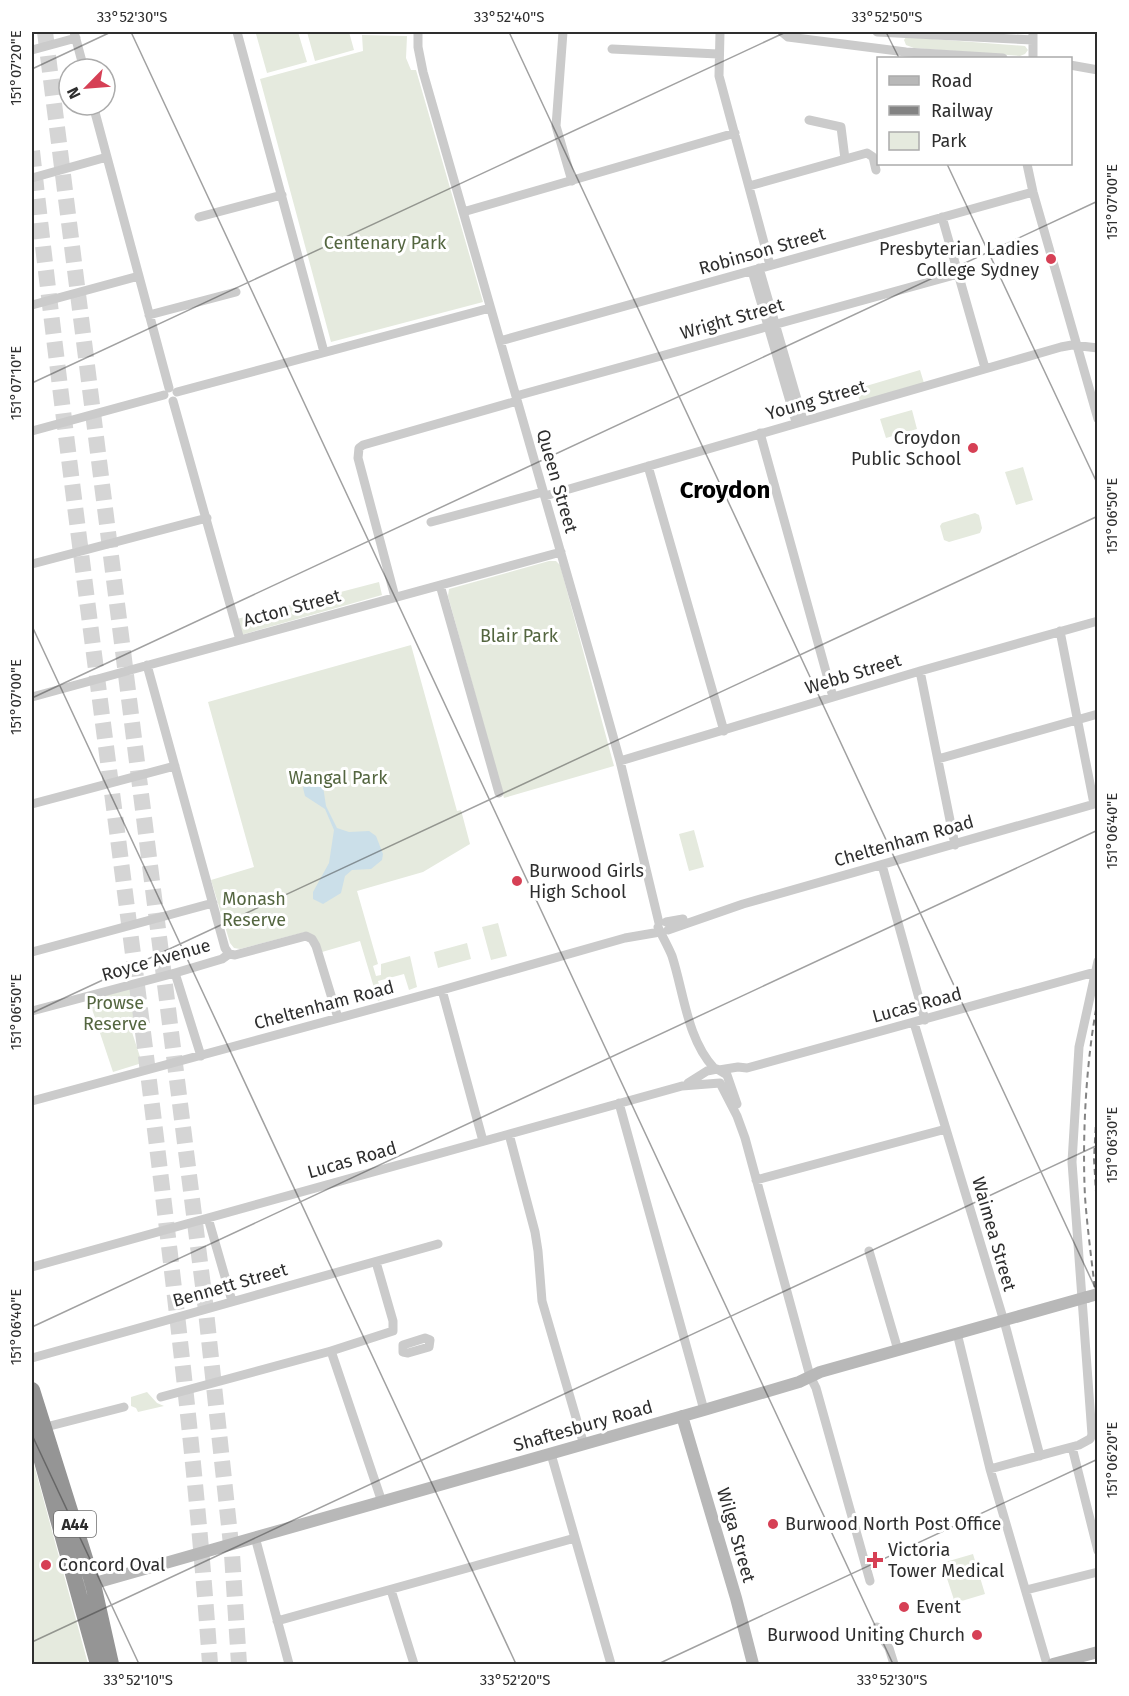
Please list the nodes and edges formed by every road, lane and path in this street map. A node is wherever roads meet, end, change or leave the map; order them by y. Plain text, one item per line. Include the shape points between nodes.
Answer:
1 (237, 32) edge
2 (412, 32) edge
3 (418, 32) edge
4 (563, 32) edge
5 (720, 32) edge
6 (782, 32) edge
7 (877, 32) edge
8 (75, 35) edge
9 (1033, 36) edge
10 (612, 49) dead end
11 (32, 50) edge
12 (718, 54) junction
13 (81, 57) edge
14 (987, 57) edge
15 (1032, 57) edge
16 (1072, 65) edge
17 (1098, 70) edge
18 (423, 72) junction
19 (96, 117) edge
20 (809, 120) dead end
21 (735, 133) junction
22 (107, 157) junction
23 (845, 159) junction
24 (1027, 165) edge
25 (876, 170) dead end
26 (32, 178) edge
27 (572, 181) junction
28 (749, 186) junction
29 (1033, 192) junction
30 (282, 195) junction
31 (463, 212) junction
32 (199, 217) dead end
33 (942, 217) junction
34 (770, 265) junction
35 (756, 269) junction
36 (957, 274) junction
37 (139, 276) junction
38 (236, 292) dead end
39 (32, 305) edge
40 (490, 308) junction
41 (149, 315) junction
42 (772, 325) junction
43 (500, 341) junction
44 (1078, 346) junction
45 (1098, 348) edge
46 (324, 352) junction
47 (985, 368) junction
48 (171, 394) junction
49 (516, 398) junction
50 (1098, 419) edge
51 (799, 421) junction
52 (32, 431) edge
53 (760, 433) junction
54 (648, 466) junction
55 (544, 494) junction
56 (207, 518) junction
57 (431, 522) dead end
58 (561, 552) junction
59 (32, 564) edge
60 (440, 585) junction
61 (394, 597) junction
62 (1098, 621) edge
63 (1060, 631) junction
64 (240, 640) junction
65 (147, 665) junction
66 (920, 671) junction
67 (32, 697) edge
68 (833, 697) junction
69 (1098, 714) edge
70 (1077, 719) junction
71 (724, 731) junction
72 (938, 759) junction
73 (620, 761) junction
74 (175, 766) junction
75 (499, 793) dead end
76 (32, 804) edge
77 (1096, 804) edge
78 (955, 845) junction
79 (882, 865) junction
80 (213, 903) junction
81 (663, 927) junction
82 (32, 952) edge
83 (230, 954) junction
84 (1098, 961) edge
85 (1095, 972) junction
86 (175, 973) junction
87 (442, 990) junction
88 (32, 1011) edge
89 (338, 1018) junction
90 (925, 1020) junction
91 (914, 1023) junction
92 (201, 1056) junction
93 (747, 1068) junction
94 (712, 1071) junction
95 (724, 1082) junction
96 (682, 1086) junction
97 (32, 1101) edge
98 (619, 1103) junction
99 (946, 1129) junction
100 (509, 1134) junction
101 (483, 1141) junction
102 (756, 1180) junction
103 (208, 1218) junction
104 (438, 1244) dead end
105 (869, 1251) dead end
106 (376, 1262) junction
107 (32, 1267) edge
108 (1089, 1296) edge
109 (232, 1301) junction
110 (1003, 1320) junction
111 (393, 1331) junction
112 (957, 1333) junction
113 (403, 1345) dead end
114 (331, 1350) junction
115 (898, 1350) junction
116 (32, 1358) edge
117 (810, 1376) junction
118 (32, 1390) edge
119 (161, 1397) dead end
120 (124, 1407) dead end
121 (704, 1410) junction
122 (682, 1416) junction
123 (36, 1428) edge
124 (584, 1444) junction
125 (1072, 1447) junction
126 (551, 1454) junction
127 (1040, 1456) junction
128 (990, 1469) junction
129 (382, 1502) junction
130 (255, 1537) junction
131 (575, 1538) junction
132 (1098, 1551) edge
133 (1098, 1572) edge
134 (867, 1582) dead end
135 (86, 1586) junction
136 (391, 1590) junction
137 (1026, 1590) junction
138 (277, 1621) junction
139 (880, 1634) dead end
140 (1098, 1652) edge
141 (98, 1665) edge
142 (111, 1665) edge
143 (289, 1665) edge
144 (414, 1665) edge
145 (611, 1665) edge
146 (753, 1665) edge
147 (894, 1665) edge
148 (1047, 1665) edge
149 (1053, 1665) edge

1 - 30 street
2 - 18 street, Queen Street via 417,67
3 - 18 street, Queen Street
4 - 27 street via 556,126
5 - 12 street
6 - 14 street via 788,37 906,52
7 - 9 street
8 - 11 street
8 - 13 street
9 - 15 street
10 - 12 street
12 - 21 street via 725,106
16 - 17 street
18 - 31 street, Queen Street
19 - 22 street
20 - 23 street via 841,127
21 - 27 street
21 - 28 street
22 - 26 street
22 - 37 street
23 - 25 street via 870,154
23 - 28 street
24 - 29 street
27 - 31 street
28 - 34 street
29 - 33 street, Robinson Street
29 - 44 street
30 - 32 street
30 - 46 street
31 - 40 street, Queen Street
33 - 34 street, Robinson Street
33 - 36 street
34 - 35 street, Robinson Street
35 - 42 street
35 - 43 street, Robinson Street
36 - 42 street, Wright Street
36 - 47 street
37 - 39 street
37 - 41 street
38 - 41 street
40 - 43 street, Queen Street
40 - 46 street
41 - 48 street
42 - 49 street, Wright Street
42 - 51 street
43 - 49 street, Queen Street
44 - 45 street, Young Street
44 - 47 street, Young Street
44 - 50 street
46 - 48 street
47 - 51 street, Young Street
48 - 52 street
48 - 56 street
49 - 55 street, Queen Street
49 - 61 street, Wright Street via 363,445 358,452
51 - 53 street, Young Street
53 - 54 street, Young Street
53 - 68 street
54 - 55 street, Young Street
54 - 71 street
55 - 57 street, Young Street
55 - 58 street, Queen Street
56 - 59 street
56 - 64 street
58 - 60 street, Acton Street
58 - 73 street, Queen Street
60 - 61 street, Acton Street
60 - 75 street
61 - 64 street, Acton Street
62 - 63 street, Webb Street
63 - 66 street, Webb Street
63 - 70 street
64 - 65 street, Acton Street
65 - 67 street, Acton Street
65 - 74 street
66 - 68 street, Webb Street
66 - 72 street
68 - 71 street, Webb Street
69 - 70 street
70 - 72 street
70 - 77 street
71 - 73 street, Webb Street
72 - 78 street
73 - 81 street, Queen Street
74 - 76 street
74 - 80 street
77 - 78 street, Cheltenham Road
78 - 79 street, Cheltenham Road
79 - 81 street, Cheltenham Road
79 - 90 street
80 - 82 street
80 - 83 street
81 - 87 street, Cheltenham Road
81 - 94 street, Queen Street via 693,1032
83 - 86 street, Royce Avenue
83 - 89 street, Royce Avenue via 302,937 312,939
84 - 85 street
85 - 90 street, Lucas Road
85 - 108 street via 1079,1047 1072,1162
86 - 88 street, Royce Avenue
86 - 92 street
87 - 89 street, Cheltenham Road
87 - 101 street
89 - 92 street, Cheltenham Road
90 - 91 street, Lucas Road
91 - 93 street, Lucas Road
91 - 99 street, Waimea Street
92 - 97 street, Cheltenham Road
93 - 94 street, Lucas Road
93 - 95 street, Lucas Road
94 - 95 street, Queen Street via 727,1075
94 - 96 street, Lucas Road
95 - 96 street, Lucas Road
95 - 102 street, Queen Street
96 - 98 street, Lucas Road
98 - 100 street, Lucas Road
98 - 121 street
99 - 102 street
99 - 110 street, Waimea Street
100 - 101 street, Lucas Road
100 - 124 street via 535,1232 542,1301
101 - 103 street, Lucas Road
102 - 117 street, Queen Street
103 - 107 street, Lucas Road
103 - 109 street
104 - 106 street, Bennett Street
105 - 115 street
106 - 109 street, Bennett Street
106 - 111 street
108 - 110 main road, Shaftesbury Road
108 - 125 street via 1093,1427 1090,1439
109 - 116 street, Bennett Street
110 - 112 main road, Shaftesbury Road
110 - 127 street, Waimea Street
111 - 113 street
111 - 114 street
112 - 115 main road, Shaftesbury Road
112 - 128 street
114 - 119 street
114 - 129 street
115 - 117 main road, Shaftesbury Road
117 - 121 main road, Shaftesbury Road
117 - 134 street, Queen Street
118 - 123 highway, A44
120 - 123 street
121 - 122 main road, Shaftesbury Road
122 - 124 main road, Shaftesbury Road
122 - 146 main road, Wilga Street
123 - 135 highway, A44
124 - 126 main road, Shaftesbury Road
125 - 127 street
125 - 132 street
126 - 129 main road, Shaftesbury Road
126 - 131 street
127 - 128 street
128 - 137 street
129 - 130 main road, Shaftesbury Road
130 - 135 main road, Shaftesbury Road
130 - 138 street
131 - 136 street
131 - 145 street
133 - 137 street
135 - 141 highway, A44
135 - 142 highway, A44
136 - 138 street
136 - 144 street
137 - 148 street
138 - 143 street
139 - 147 street
140 - 149 main road

